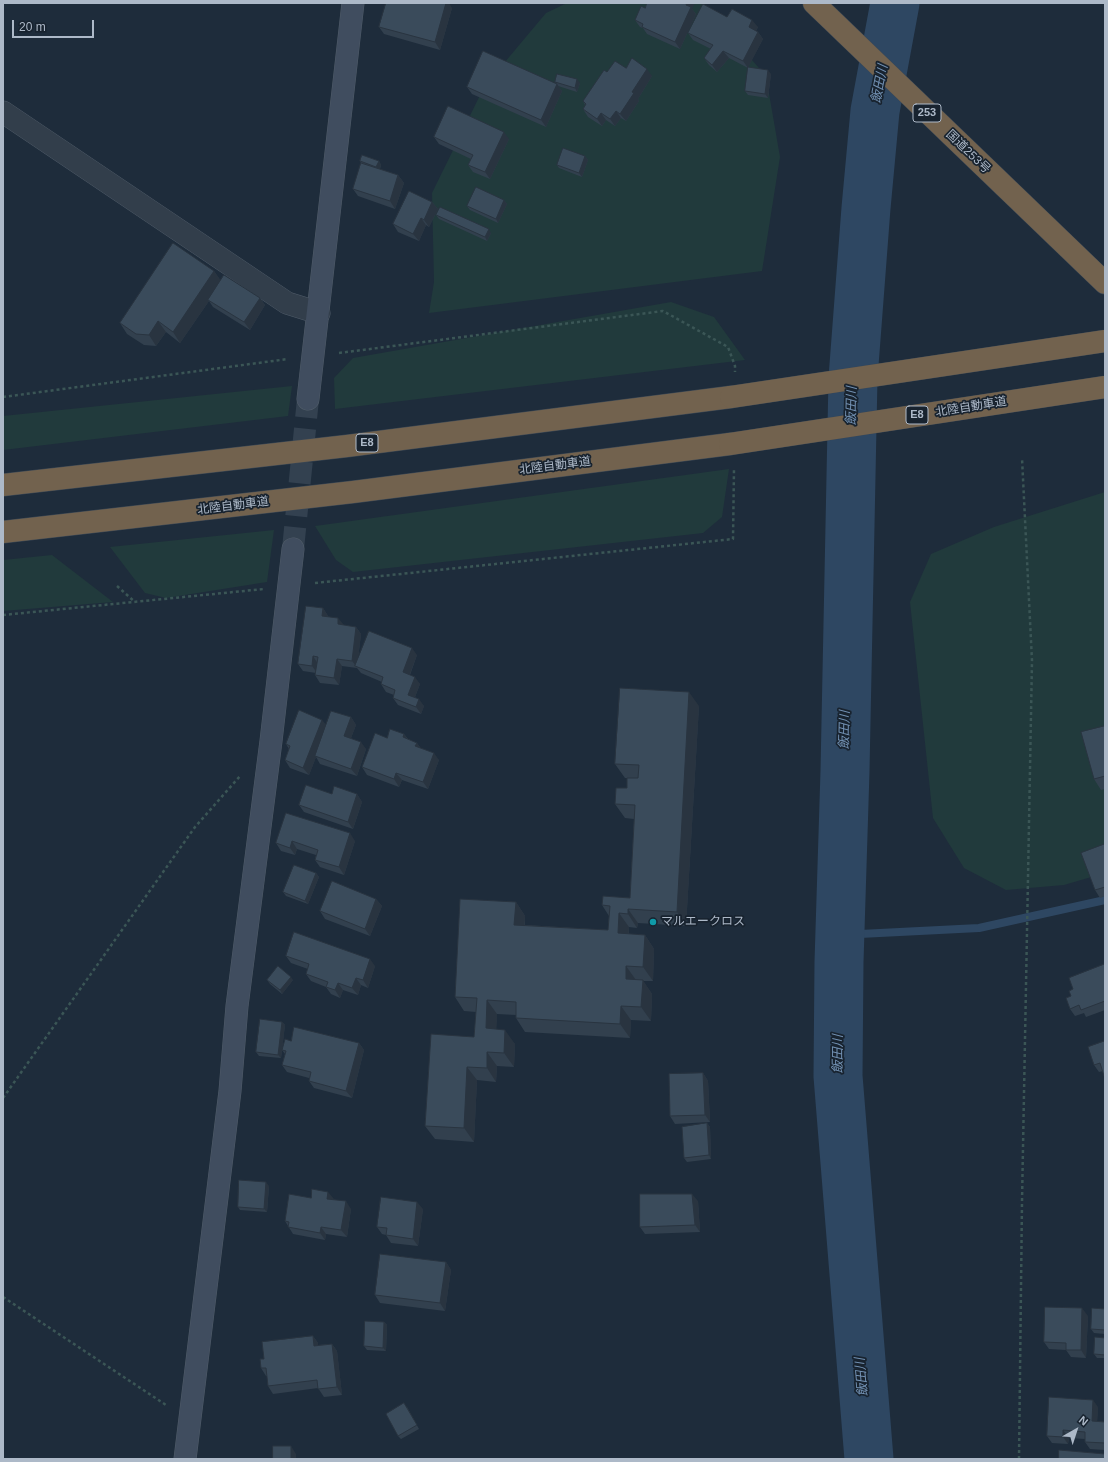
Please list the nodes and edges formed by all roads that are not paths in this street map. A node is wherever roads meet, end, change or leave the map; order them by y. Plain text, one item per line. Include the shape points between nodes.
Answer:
1 (353, 3) edge
2 (814, 3) edge
3 (3, 112) edge
4 (1105, 283) edge
5 (319, 313) junction
6 (1105, 341) edge
7 (1105, 387) edge
8 (308, 399) tunnel mouth
9 (3, 485) edge
10 (3, 532) edge
11 (293, 549) tunnel mouth
12 (185, 1459) edge

1 - 5 street
2 - 4 highway, 国道253号 / 253
3 - 5 street via 287,304
5 - 8 street
6 - 9 highway, E8, bridge via 730,397 347,446
7 - 10 highway, 北陸自動車道 / E8, bridge via 730,444 353,492
11 - 12 street

